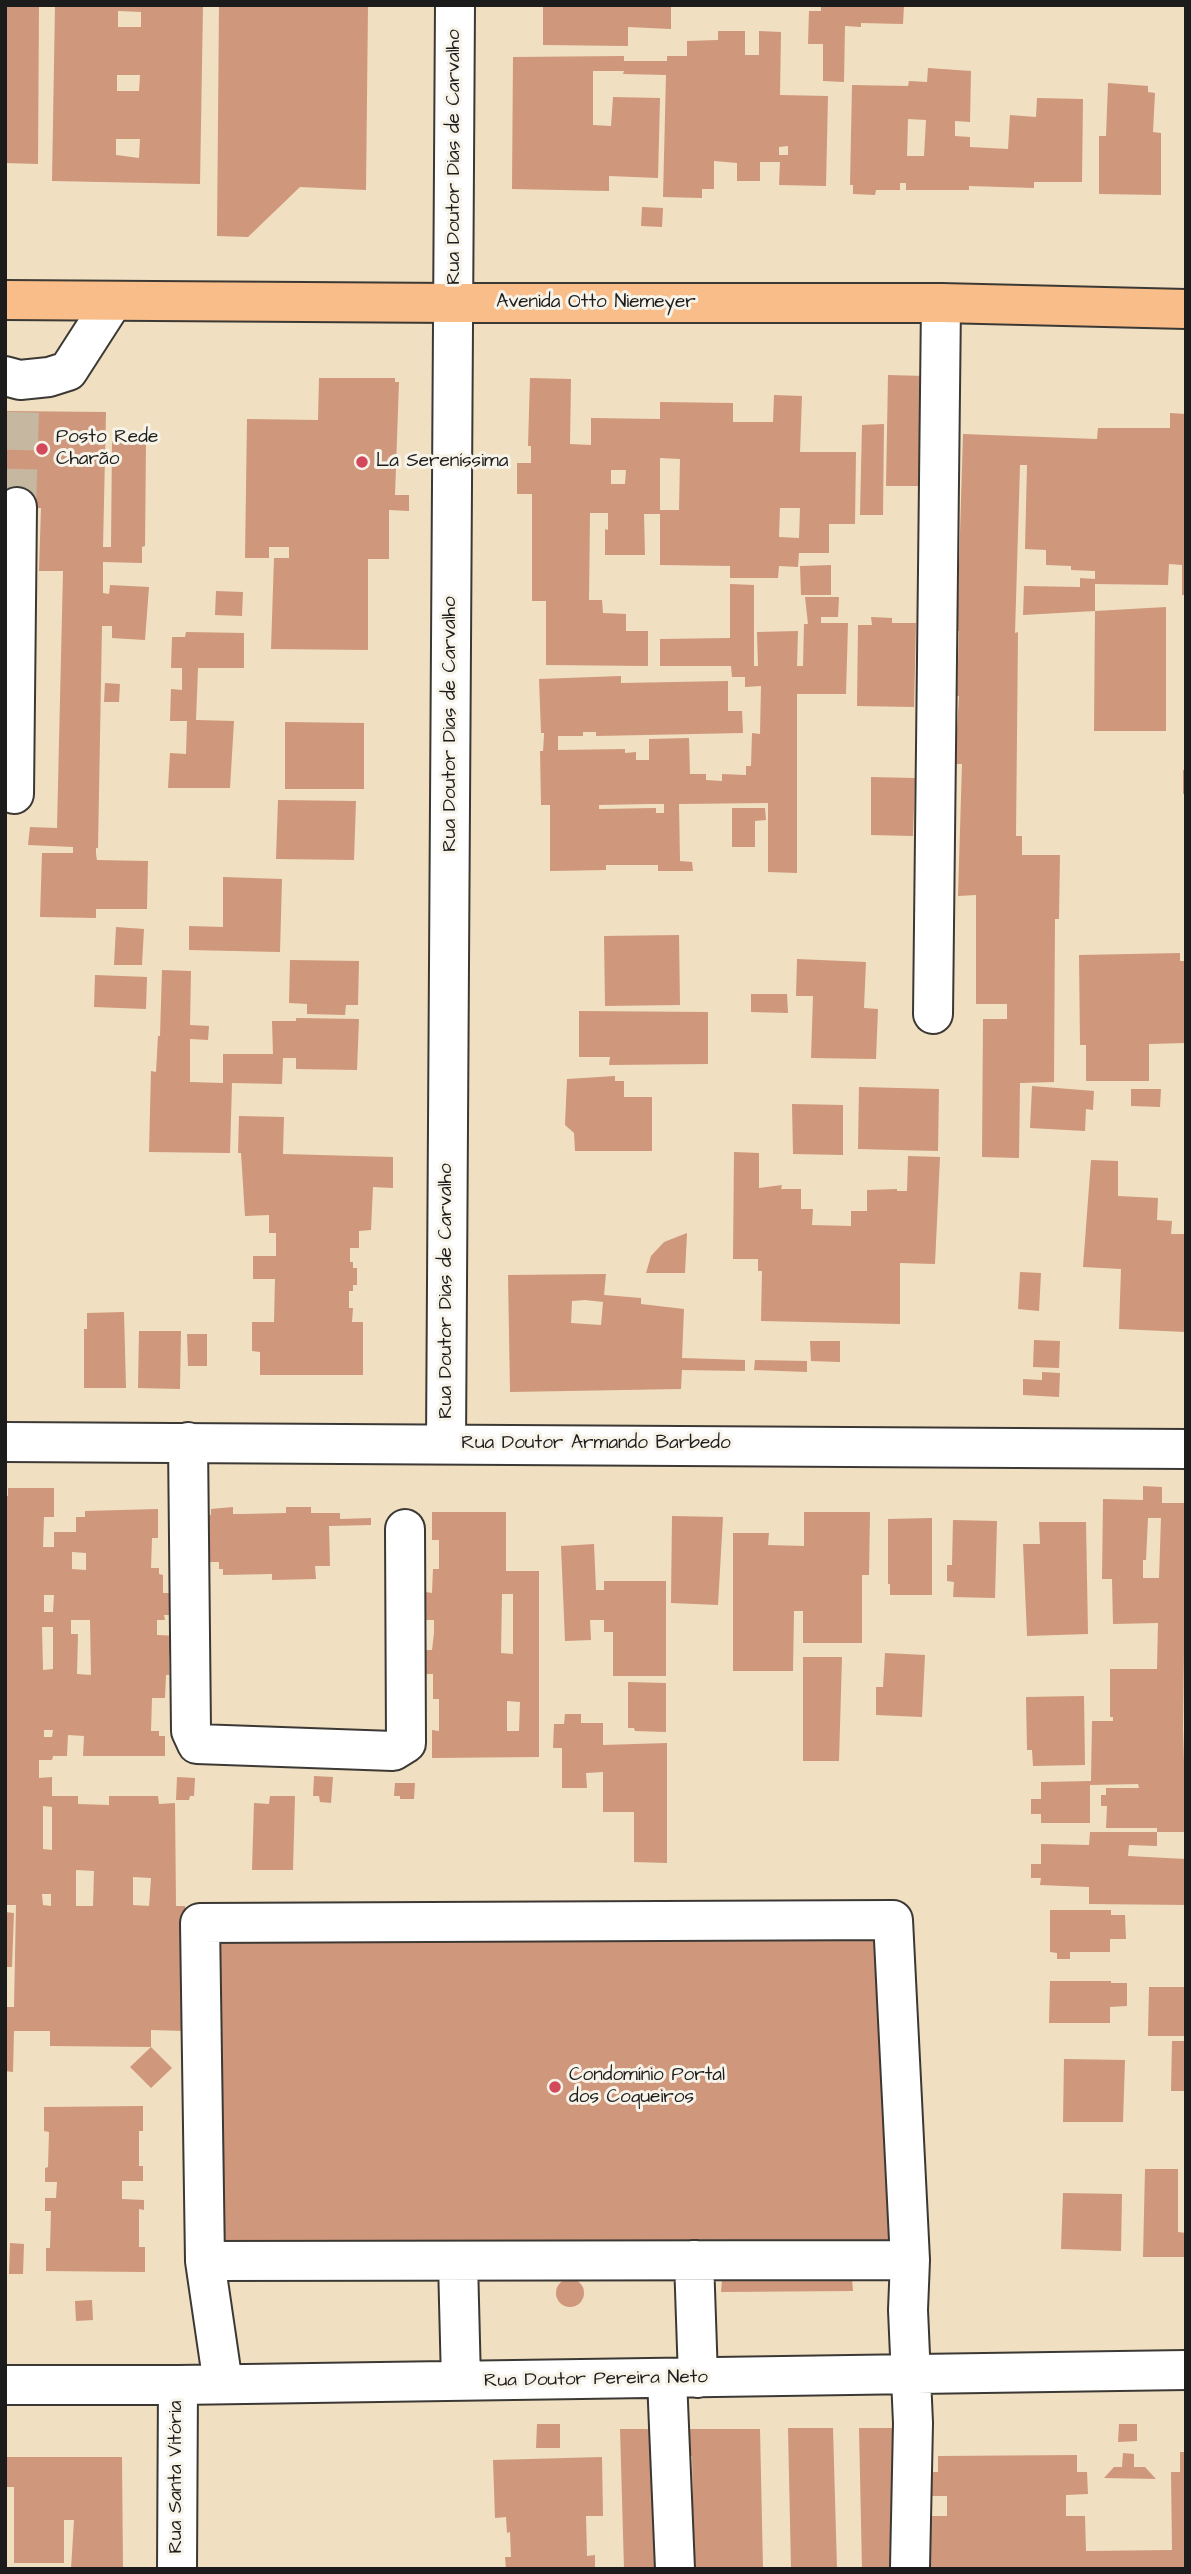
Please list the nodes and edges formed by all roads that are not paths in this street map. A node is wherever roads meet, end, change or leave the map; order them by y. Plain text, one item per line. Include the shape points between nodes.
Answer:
1 (455, 5) edge
2 (5, 300) edge
3 (113, 301) junction
4 (454, 303) junction
5 (941, 303) junction
6 (1186, 309) edge
7 (15, 389) edge
8 (17, 507) tunnel mouth
9 (14, 794) dead end
10 (933, 1014) dead end
11 (5, 1442) edge
12 (188, 1442) junction
13 (446, 1443) junction
14 (1186, 1449) edge
15 (405, 1529) dead end
16 (694, 2260) junction
17 (910, 2260) junction
18 (205, 2261) junction
19 (457, 2262) junction
20 (1186, 2370) edge
21 (911, 2375) junction
22 (682, 2379) junction
23 (461, 2381) junction
24 (223, 2384) junction
25 (5, 2385) edge
26 (178, 2385) junction
27 (910, 2567) edge
28 (177, 2569) edge
29 (675, 2569) edge

1 - 4 street, Rua Doutor Dias de Carvalho
2 - 3 main road, Avenida Otto Niemeyer
3 - 4 main road, Avenida Otto Niemeyer
3 - 7 street via 68,371
4 - 5 main road, Avenida Otto Niemeyer
4 - 13 street, Rua Doutor Dias de Carvalho
5 - 6 main road, Avenida Otto Niemeyer
5 - 10 street
8 - 9 street
11 - 12 street, Rua Doutor Armando Barbedo
12 - 13 street, Rua Doutor Armando Barbedo
12 - 15 street via 191,1731 197,1744 393,1751 406,1743
13 - 14 street, Rua Doutor Armando Barbedo
16 - 17 street
16 - 19 street
16 - 22 street
17 - 18 street via 893,1920 200,1923
17 - 21 street
18 - 19 street
18 - 24 street
19 - 23 street
20 - 21 street, Rua Doutor Pereira Neto
21 - 22 street, Rua Doutor Pereira Neto
21 - 27 street
22 - 23 street, Rua Doutor Pereira Neto
22 - 29 street
23 - 24 street, Rua Doutor Pereira Neto
24 - 26 street, Rua Doutor Pereira Neto
25 - 26 street, Rua Doutor Pereira Neto
26 - 28 street, Rua Santa Vitória

